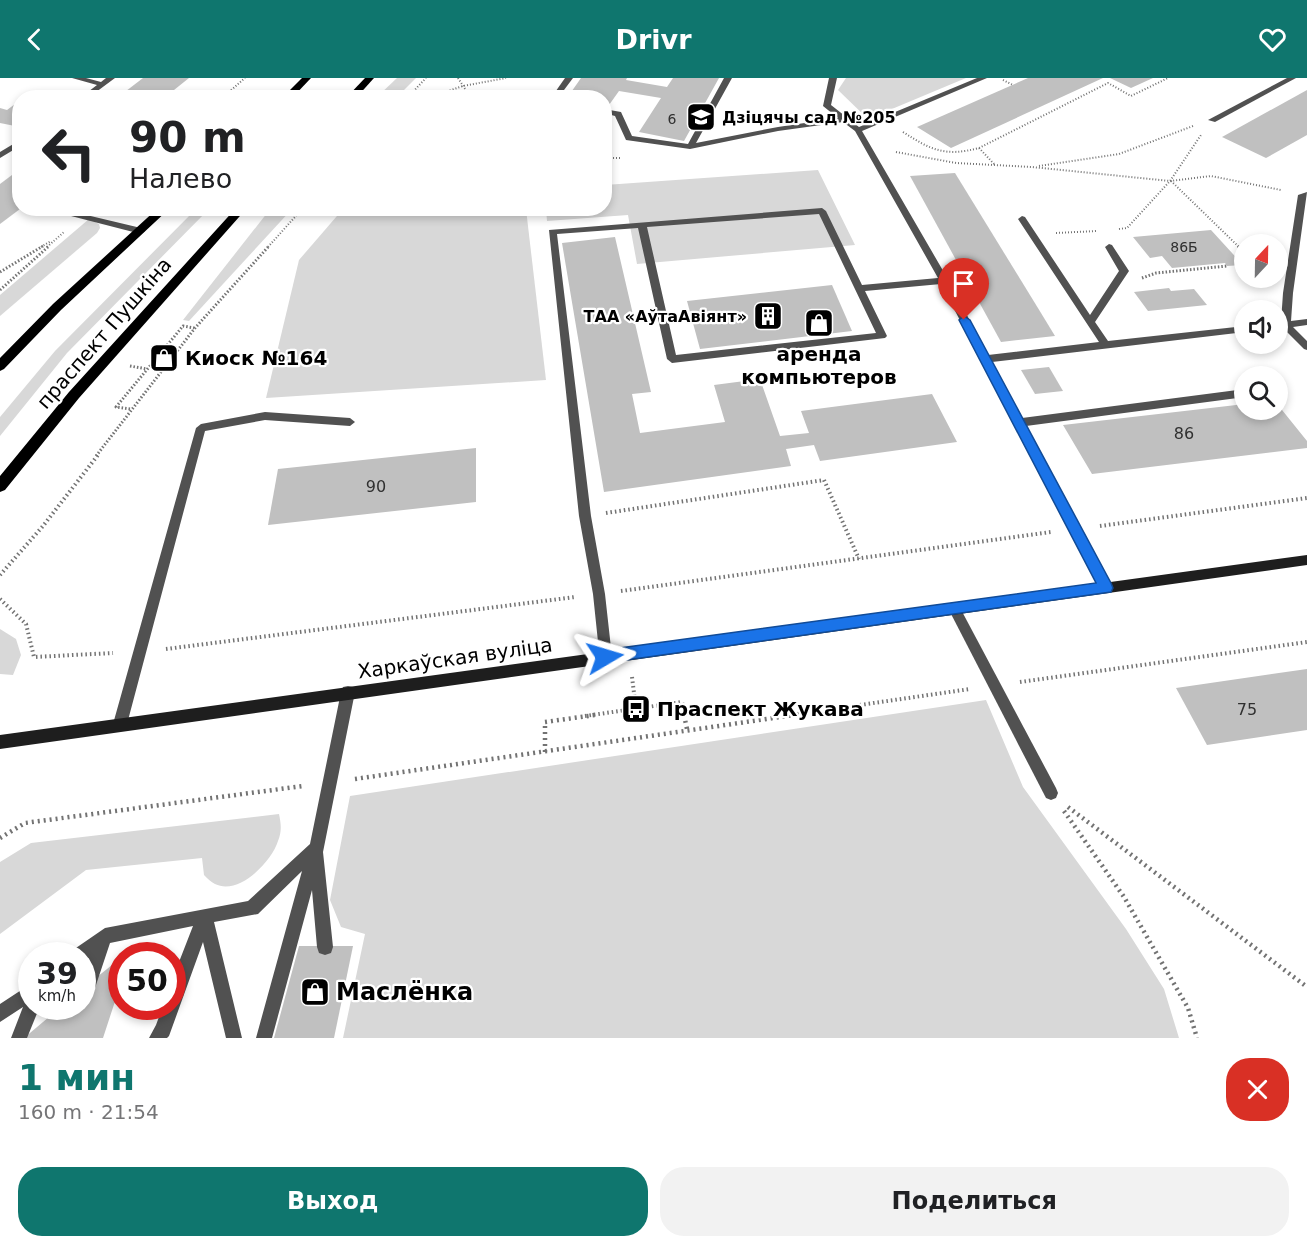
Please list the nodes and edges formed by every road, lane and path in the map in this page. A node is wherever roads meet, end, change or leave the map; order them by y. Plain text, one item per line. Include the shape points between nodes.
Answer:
1 (76, 78) edge
2 (111, 78) edge
3 (245, 78) edge
4 (307, 78) edge
5 (370, 78) edge
6 (426, 78) edge
7 (458, 78) edge
8 (506, 78) edge
9 (728, 78) edge
10 (833, 78) edge
11 (983, 78) edge
12 (1168, 78) edge
13 (1292, 78) edge
14 (1004, 79) edge
15 (994, 83) dead end
16 (103, 84) junction
17 (1013, 85) dead end
18 (463, 86) junction
19 (94, 90) edge
20 (231, 90) edge
21 (294, 90) edge
22 (358, 90) edge
23 (415, 90) edge
24 (451, 90) edge
25 (466, 90) edge
26 (612, 113) edge
27 (844, 120) junction
28 (1212, 120) junction
29 (858, 130) junction
30 (902, 131) dead end
31 (690, 147) junction
32 (869, 148) junction
33 (979, 148) junction
34 (995, 165) junction
35 (1032, 167) junction
36 (1170, 181) junction
37 (1304, 194) edge
38 (80, 216) joint
39 (157, 216) edge
40 (235, 216) edge
41 (296, 216) edge
42 (1022, 219) dead end
43 (642, 226) junction
44 (1116, 229) dead end
45 (1104, 230) dead end
46 (141, 231) junction
47 (62, 234) junction
48 (1032, 235) junction
49 (1234, 242) edge
50 (1109, 246) dead end
51 (1227, 266) dead end
52 (0, 272) edge
53 (944, 281) junction
54 (860, 288) junction
55 (0, 290) edge
56 (1111, 290) junction
57 (1287, 300) edge
58 (1090, 322) junction
59 (1307, 322) edge
60 (1288, 324) edge
61 (195, 328) junction
62 (1234, 330) edge
63 (1288, 330) edge
64 (1106, 345) junction
65 (1307, 347) edge
66 (985, 359) junction
67 (0, 366) edge
68 (1234, 394) edge
69 (130, 409) junction
70 (350, 422) dead end
71 (1018, 423) junction
72 (0, 486) edge
73 (1307, 498) edge
74 (585, 516) junction
75 (1074, 529) junction
76 (859, 559) junction
77 (1307, 560) edge
78 (0, 575) edge
79 (1106, 588) junction
80 (600, 594) junction
81 (0, 599) edge
82 (954, 608) junction
83 (1307, 642) edge
84 (140, 652) junction
85 (628, 654) junction
86 (605, 657) junction
87 (993, 686) junction
88 (348, 692) junction
89 (636, 709) junction
90 (120, 724) junction
91 (687, 729) junction
92 (0, 741) edge
93 (545, 752) junction
94 (328, 783) junction
95 (1051, 794) junction
96 (0, 838) edge
97 (316, 849) junction
98 (205, 916) junction
99 (105, 936) junction
100 (96, 943) edge
101 (326, 947) dead end
102 (96, 962) edge
103 (186, 967) edge
104 (1307, 987) edge
105 (18, 1001) edge
106 (0, 1014) edge
107 (26, 1020) edge
108 (167, 1020) edge
109 (19, 1038) edge
110 (157, 1038) edge
111 (234, 1038) edge
112 (264, 1038) edge
113 (1197, 1038) edge

1 - 16 lane
2 - 16 lane
3 - 20 path
4 - 21 main road
5 - 22 main road
6 - 23 path
7 - 18 path
8 - 18 path
9 - 31 lane
10 - 27 lane via 827,106
11 - 29 lane
12 - 33 path via 1131,96 1108,83
13 - 28 lane
14 - 15 path
14 - 17 path
16 - 19 lane
18 - 24 path
18 - 25 path
26 - 31 lane via 618,114 630,138
27 - 29 lane
27 - 31 lane
28 - 35 path via 1119,153
28 - 36 path
29 - 32 lane
30 - 33 path via 935,152 962,153
32 - 34 path via 956,163
32 - 53 lane
33 - 34 path
34 - 35 path
35 - 36 path
36 - 37 path via 1211,176
36 - 44 path via 1127,228
36 - 49 path
37 - 57 lane
38 - 46 lane
38 - 47 path
39 - 46 main road, праспект Пушкіна
40 - 72 main road, праспект Пушкіна via 74,395
41 - 61 path
42 - 48 lane
43 - 54 lane via 822,211
43 - 54 lane via 672,359 882,336
43 - 74 lane via 552,232
45 - 48 path
46 - 67 main road, праспект Пушкіна via 57,307
47 - 52 path
47 - 55 path
48 - 58 lane
50 - 56 lane via 1124,271
51 - 56 path via 1156,273
53 - 54 lane
53 - 66 lane
56 - 58 lane
58 - 64 lane
59 - 60 lane
61 - 69 path
61 - 69 path via 183,326 116,406
62 - 64 lane
63 - 65 lane
64 - 66 lane
66 - 71 lane
68 - 71 lane
69 - 78 path via 43,526
70 - 84 lane via 265,416 201,428
71 - 75 lane
73 - 75 path
74 - 76 path via 824,480
74 - 80 lane
75 - 76 path
75 - 79 lane
76 - 80 path
77 - 79 main road, Харкаўская вуліца
79 - 82 main road, Харкаўская вуліца
80 - 84 path
80 - 86 lane
81 - 84 path via 26,624 34,657
82 - 85 main road, Харкаўская вуліца
82 - 87 lane
83 - 87 path
84 - 90 lane
85 - 86 main road, Харкаўская вуліца
85 - 89 path
86 - 88 main road, Харкаўская вуліца
87 - 91 path
87 - 95 lane
88 - 90 main road, Харкаўская вуліца
88 - 94 lane
89 - 91 path via 682,702
89 - 93 path via 545,722
90 - 92 main road, Харкаўская вуліца
91 - 93 path
93 - 94 path
94 - 96 path via 25,823
94 - 97 lane
95 - 104 path
95 - 113 path via 1124,897 1188,1008
97 - 98 lane via 252,908
97 - 101 lane
97 - 112 lane
98 - 99 lane
98 - 103 lane
98 - 111 lane
99 - 100 lane
99 - 102 lane
105 - 106 lane
107 - 109 lane
108 - 110 lane

